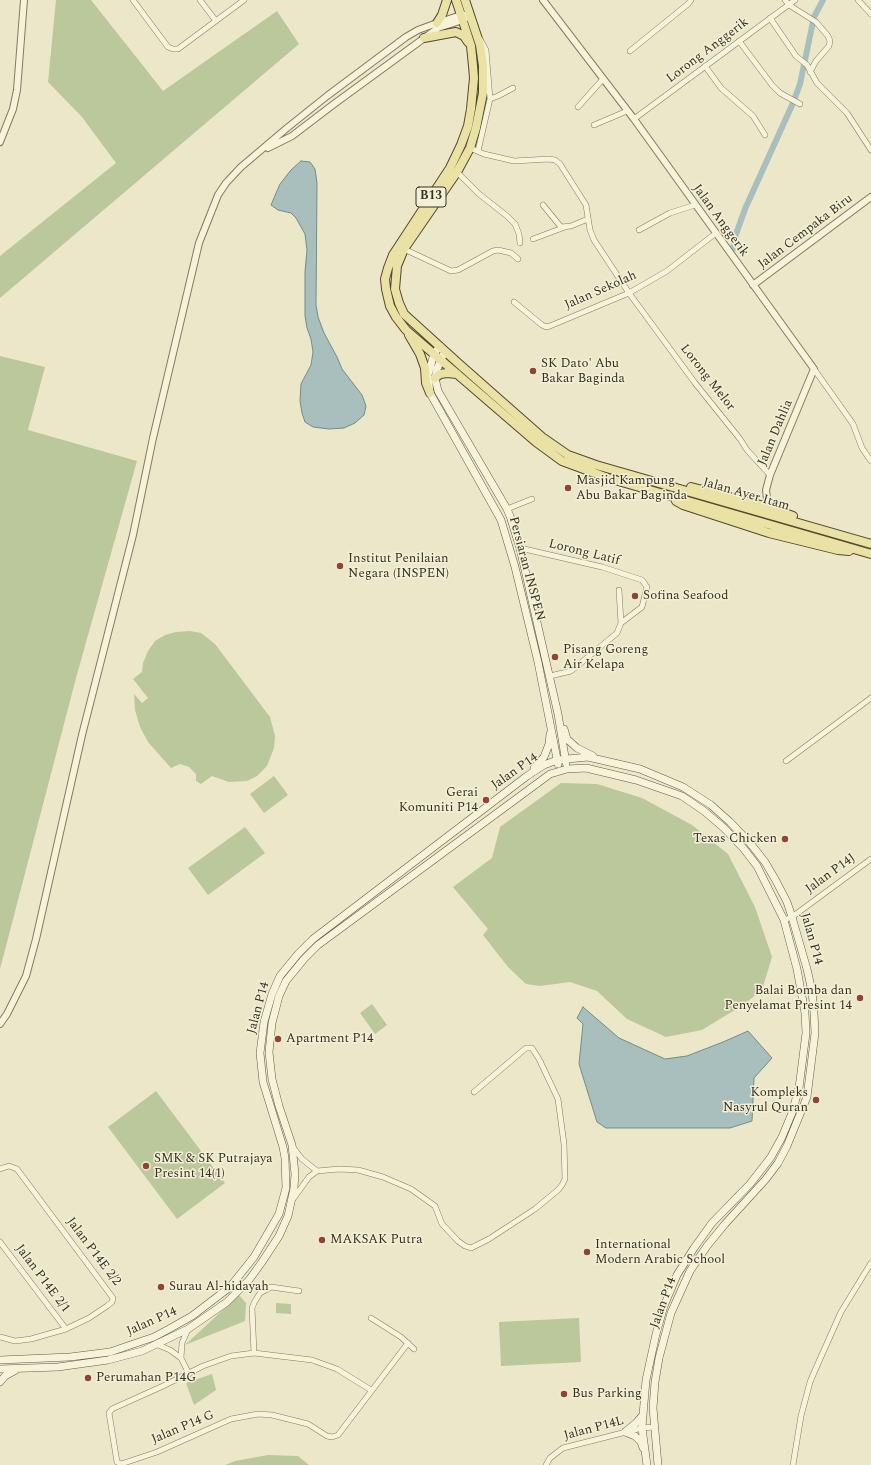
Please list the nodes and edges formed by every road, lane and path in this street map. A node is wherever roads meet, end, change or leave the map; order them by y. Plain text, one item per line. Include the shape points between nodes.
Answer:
1 (24, 0) edge
2 (133, 0) edge
3 (200, 0) edge
4 (244, 0) edge
5 (447, 0) edge
6 (456, 0) edge
7 (464, 0) edge
8 (543, 0) edge
9 (691, 0) edge
10 (785, 0) edge
11 (795, 0) edge
12 (858, 0) edge
13 (788, 5) junction
14 (871, 14) edge
15 (465, 16) junction
16 (770, 18) junction
17 (216, 21) junction
18 (437, 23) junction
19 (475, 29) junction
20 (424, 38) junction
21 (739, 41) junction
22 (470, 46) junction
23 (630, 51) dead end
24 (705, 66) junction
25 (810, 72) junction
26 (603, 79) junction
27 (513, 88) dead end
28 (327, 96) junction
29 (490, 99) junction
30 (796, 102) dead end
31 (334, 104) junction
32 (578, 107) dead end
33 (627, 111) junction
34 (634, 119) junction
35 (594, 125) dead end
36 (765, 135) dead end
37 (0, 142) edge
38 (474, 150) junction
39 (871, 150) edge
40 (261, 151) junction
41 (457, 172) junction
42 (871, 197) edge
43 (543, 205) dead end
44 (695, 205) junction
45 (588, 219) junction
46 (566, 227) junction
47 (639, 230) dead end
48 (716, 233) junction
49 (533, 239) dead end
50 (520, 243) dead end
51 (404, 249) junction
52 (518, 259) dead end
53 (753, 285) junction
54 (630, 293) junction
55 (514, 302) dead end
56 (406, 330) junction
57 (443, 349) junction
58 (438, 357) junction
59 (814, 369) junction
60 (458, 374) junction
61 (435, 378) junction
62 (430, 393) junction
63 (871, 461) edge
64 (621, 471) junction
65 (770, 475) junction
66 (532, 499) dead end
67 (768, 507) junction
68 (507, 509) junction
69 (848, 537) junction
70 (871, 544) edge
71 (520, 548) junction
72 (871, 554) edge
73 (619, 590) dead end
74 (622, 623) junction
75 (550, 676) junction
76 (870, 699) edge
77 (558, 714) junction
78 (550, 722) junction
79 (561, 759) junction
80 (786, 761) dead end
81 (613, 762) junction
82 (563, 769) junction
83 (527, 776) junction
84 (871, 859) edge
85 (792, 917) junction
86 (784, 920) junction
87 (0, 1024) edge
88 (474, 1092) dead end
89 (292, 1145) junction
90 (2, 1168) edge
91 (317, 1171) junction
92 (293, 1200) junction
93 (0, 1242) edge
94 (871, 1263) edge
95 (299, 1291) dead end
96 (371, 1318) dead end
97 (66, 1329) junction
98 (188, 1329) junction
99 (0, 1337) edge
100 (408, 1343) junction
101 (156, 1344) junction
102 (414, 1349) dead end
103 (254, 1353) junction
104 (181, 1358) junction
105 (0, 1360) edge
106 (18, 1368) junction
107 (0, 1369) edge
108 (189, 1374) junction
109 (0, 1382) edge
110 (371, 1390) junction
111 (643, 1415) junction
112 (654, 1427) junction
113 (642, 1428) junction
114 (625, 1432) junction
115 (647, 1456) junction
116 (546, 1465) edge
117 (647, 1465) edge
118 (658, 1465) edge
119 (793, 1465) edge

1 - 37 street via 17,90 13,109
2 - 17 street via 168,47 173,49 178,49
3 - 17 street
4 - 17 street
5 - 18 main road
6 - 15 main road, B13
7 - 15 main road, B13
8 - 26 street, Jalan Anggerik
9 - 23 street
10 - 13 street
11 - 13 street, Lorong Anggerik
12 - 14 street
13 - 16 street, Lorong Anggerik
13 - 25 street via 816,22 831,43
15 - 18 street
15 - 19 main road, B13
15 - 20 street via 438,28
15 - 22 main road, B13
16 - 21 street, Lorong Anggerik
16 - 25 street
18 - 28 street via 406,37
19 - 29 street via 486,50
19 - 38 main road, B13 via 483,66 483,93
20 - 22 main road via 456,32 464,36
20 - 31 street
21 - 24 street, Lorong Anggerik
21 - 30 street via 772,85
22 - 56 main road, B13 via 474,78 468,126 450,168 393,255 385,279 390,306
24 - 34 street, Lorong Anggerik
24 - 36 street via 721,88 753,116
25 - 39 street via 847,113
26 - 32 street
26 - 33 street, Jalan Anggerik
27 - 29 street
28 - 31 street
28 - 40 street
29 - 38 street
31 - 40 street via 292,136
33 - 34 street, Jalan Anggerik
33 - 35 street
34 - 44 street, Jalan Anggerik
38 - 41 main road, B13
38 - 45 street, Lorong Melor via 514,161 555,160 586,205
40 - 87 street via 226,183 218,195 199,243 156,423 133,535 82,735 36,939 26,976
41 - 50 street via 515,224
41 - 51 main road, B13
42 - 53 street, Jalan Cempaka Biru
43 - 46 street via 558,225
44 - 47 street via 670,213
44 - 48 street, Jalan Anggerik
45 - 46 street
45 - 54 street, Lorong Melor via 594,240
46 - 49 street
48 - 53 street, Jalan Anggerik
48 - 54 street, Jalan Sekolah via 667,271
51 - 52 street via 451,270 458,270 498,250 511,253
51 - 57 main road, B13 via 396,278 395,289 399,303 404,314
53 - 59 street, Jalan Anggerik
54 - 55 street, Jalan Sekolah via 546,327
54 - 65 street, Lorong Melor via 695,383 747,450
56 - 58 main road, B13
56 - 62 main road via 420,354
57 - 58 main road, Persiaran INSPEN
57 - 64 main road, Jalan Ayer Itam / B13 via 556,448 596,465
58 - 60 main road, B13
58 - 61 main road, Persiaran INSPEN
58 - 62 main road, Persiaran INSPEN via 428,375
59 - 63 street, Jalan Anggerik via 853,424 862,448
59 - 65 street, Jalan Dahlia
60 - 61 main road via 440,374
60 - 72 main road, B13 via 562,462 668,495 683,505 769,533 838,550
61 - 68 main road, Persiaran INSPEN via 438,391
62 - 78 main road, Persiaran INSPEN via 501,520 515,567
64 - 67 main road via 703,489
64 - 69 main road, Jalan Ayer Itam / B13
65 - 67 street, Jalan Dahlia via 766,490
66 - 68 street
67 - 69 main road
68 - 71 main road, Persiaran INSPEN
69 - 70 main road, Jalan Ayer Itam / B13
71 - 74 street, Lorong Latif via 602,567 642,580 646,587 642,607
71 - 75 main road, Persiaran INSPEN
73 - 74 street
74 - 75 street via 617,634 577,667
75 - 77 main road, Persiaran INSPEN
76 - 80 street
77 - 79 main road
77 - 81 main road via 567,739 577,748
78 - 79 main road
78 - 83 main road via 549,744 544,757
79 - 81 main road, Jalan P14 via 588,757
79 - 82 main road
79 - 83 main road, Jalan P14 via 544,765
81 - 85 main road, Jalan P14 via 640,769 683,787 711,805 730,822 765,862 787,902
82 - 86 main road, Jalan P14 via 586,768 636,780 682,796 704,811 724,828 757,866
82 - 89 main road, Jalan P14 via 550,774 318,945 286,981 278,996 269,1052 272,1079
83 - 105 main road, Jalan P14 via 313,939 280,976 264,1022 260,1053 263,1082 285,1158 286,1188 279,1214 254,1257 230,1287 192,1316 154,1337 110,1352 70,1357
84 - 85 street, Jalan P14J
85 - 86 street, Jalan P14J
85 - 112 main road, Jalan P14 via 808,969 814,1013 815,1033 807,1097 778,1162 707,1246 680,1291 671,1313 659,1358 653,1408
86 - 111 main road, Jalan P14 via 798,969 805,1013 806,1033 799,1088 794,1106 771,1157 750,1184 712,1223 677,1275 656,1334 646,1380
88 - 91 street via 526,1048 532,1048 558,1099 564,1144 565,1179 558,1190 535,1209 489,1239 471,1248 464,1246 442,1224 435,1206 411,1188 358,1170
89 - 91 street
89 - 92 main road, Jalan P14 via 295,1174
90 - 97 street, Jalan P14E 2/2 via 9,1166 17,1169 113,1298 112,1302 89,1318
91 - 92 street via 309,1177
92 - 98 main road, Jalan P14 via 279,1236 248,1280 227,1302
93 - 97 street, Jalan P14E 2/1
94 - 119 street via 841,1312 810,1382
95 - 103 street via 271,1287 260,1293 252,1308
96 - 100 street
97 - 99 street, Jalan P14E 2/2 via 15,1341
98 - 101 main road, Jalan P14
98 - 104 street via 182,1343
100 - 102 street
100 - 110 street, Jalan P14 G
101 - 104 street
101 - 106 main road, Jalan P14 via 142,1351 108,1360 58,1367
103 - 108 street, Jalan P14 G via 231,1356
103 - 110 street, Jalan P14 G via 312,1360 336,1368
104 - 108 street
106 - 107 main road, Jalan P14
106 - 109 main road
108 - 110 street, Jalan P14 G via 112,1409 109,1413 118,1464 157,1452 231,1419 258,1414 308,1424 332,1437 338,1434
111 - 113 main road, Jalan P14
111 - 114 main road
112 - 113 street, Jalan P14L
112 - 118 main road, Jalan P14
113 - 114 street, Jalan P14L
113 - 115 main road, Jalan P14
114 - 115 main road via 641,1442
114 - 116 street, Jalan P14L via 563,1448 550,1458
115 - 117 main road, Jalan P14

